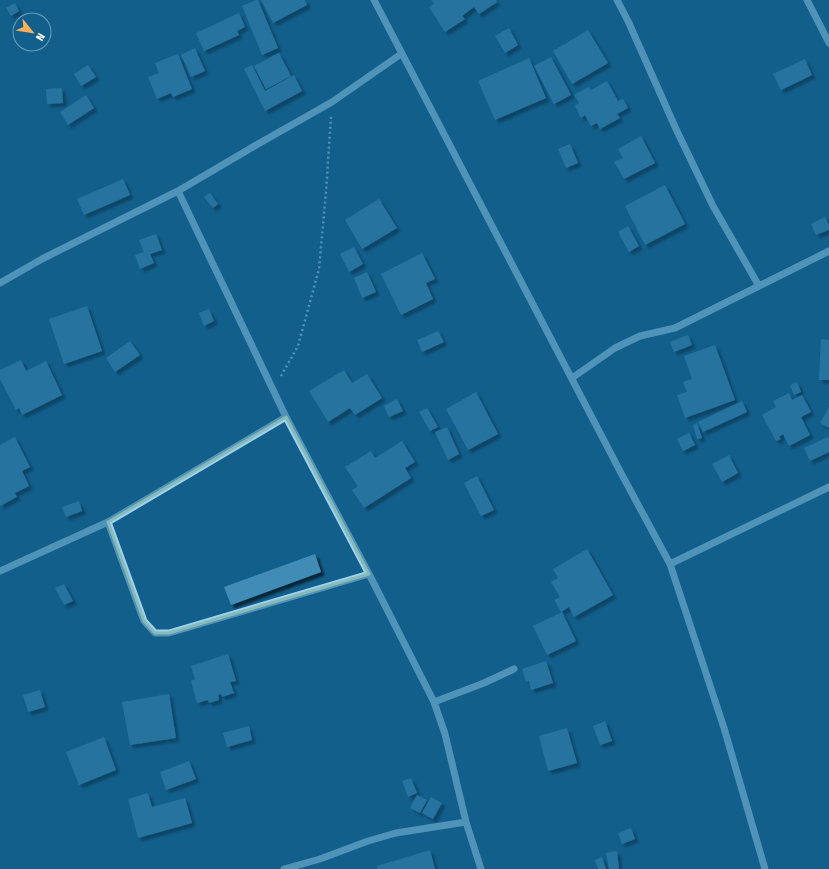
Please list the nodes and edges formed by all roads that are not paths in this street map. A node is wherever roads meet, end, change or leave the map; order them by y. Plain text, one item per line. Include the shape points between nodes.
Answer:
1 (374, 0) edge
2 (617, 0) edge
3 (807, 0) edge
4 (829, 43) edge
5 (402, 54) junction
6 (178, 191) junction
7 (829, 251) edge
8 (0, 282) edge
9 (759, 286) junction
10 (572, 378) junction
11 (286, 417) junction
12 (829, 487) edge
13 (108, 522) junction
14 (670, 564) junction
15 (0, 571) edge
16 (369, 574) junction
17 (514, 669) dead end
18 (434, 702) junction
19 (466, 822) junction
20 (284, 869) edge
21 (481, 869) edge
22 (765, 869) edge

1 - 5 street
2 - 9 street via 713,206
3 - 4 street
5 - 6 street via 332,102
5 - 10 street
6 - 8 street
6 - 11 street
7 - 9 street
9 - 10 street via 675,328 640,336 616,348
10 - 14 street
11 - 13 street
11 - 16 street
12 - 14 street
13 - 15 street
13 - 16 street via 144,621 155,633 169,633
14 - 22 street via 724,728
16 - 18 street
17 - 18 street
18 - 19 street via 445,734
19 - 20 street via 396,833
19 - 21 street

